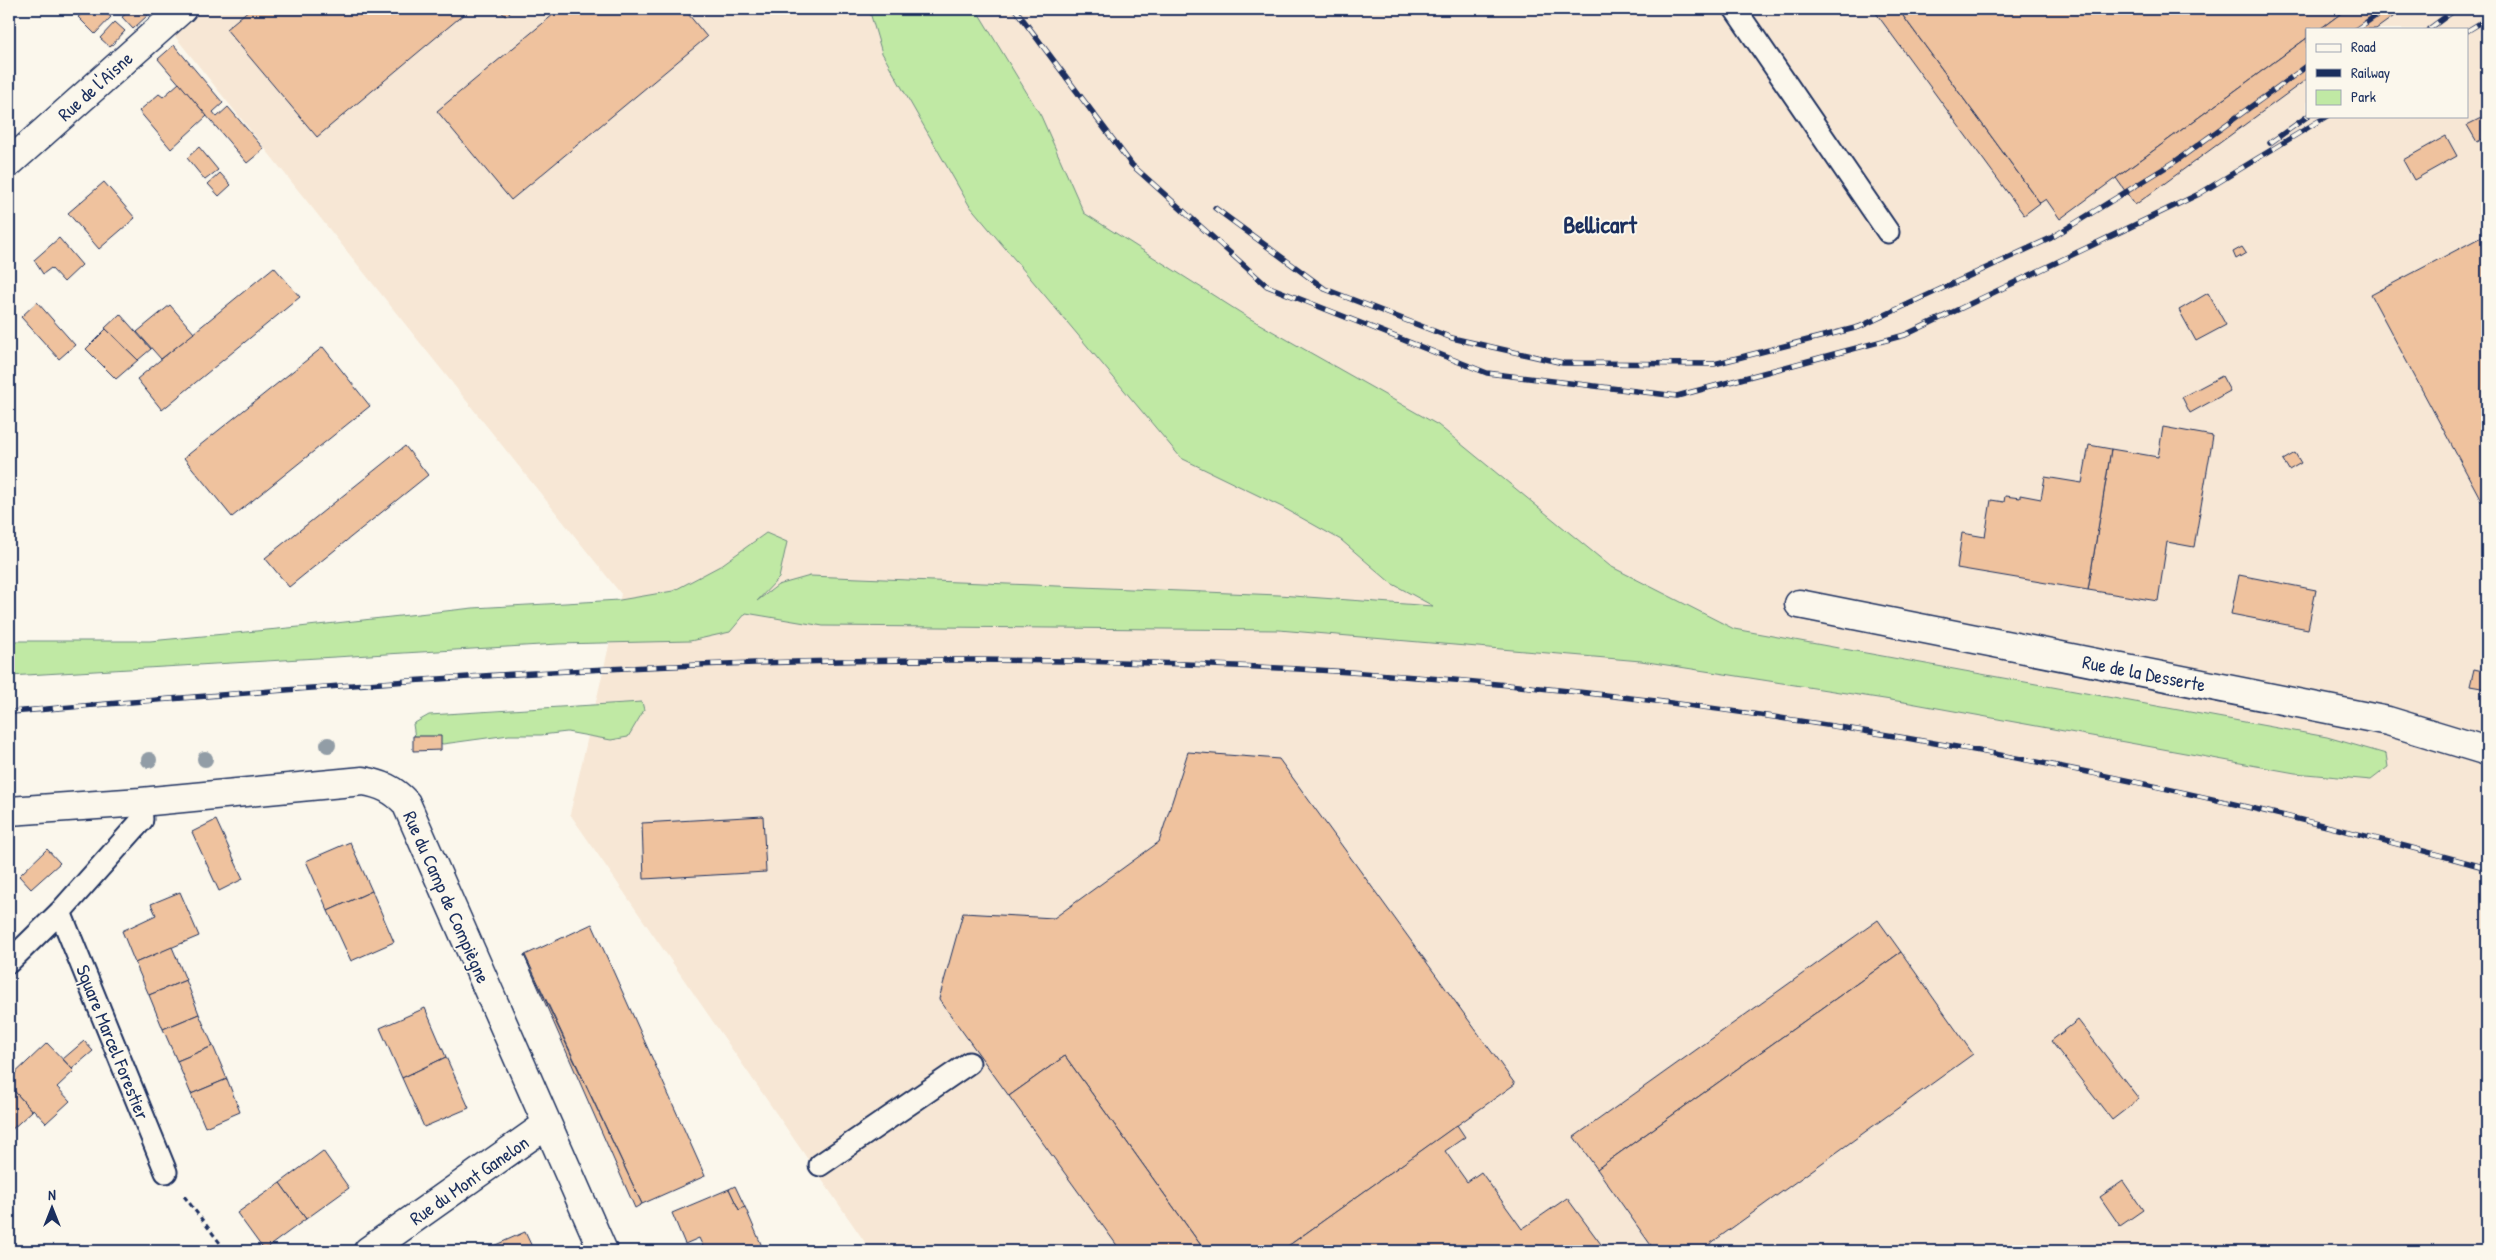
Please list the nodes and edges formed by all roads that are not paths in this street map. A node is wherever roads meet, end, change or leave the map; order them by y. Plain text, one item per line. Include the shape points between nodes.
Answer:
1 (182, 9) edge
2 (1735, 9) edge
3 (9, 163) edge
4 (1888, 232) dead end
5 (1798, 604) dead end
6 (2487, 751) edge
7 (141, 802) junction
8 (9, 811) edge
9 (60, 912) junction
10 (9, 962) edge
11 (969, 1063) dead end
12 (546, 1125) junction
13 (820, 1165) dead end
14 (166, 1172) road end
15 (368, 1251) edge
16 (603, 1251) edge

1 - 3 street, Rue de l'Aisne
2 - 4 lane
5 - 6 street, Rue de la Desserte via 2388,721
7 - 8 street, Rue du Camp de Compiègne
7 - 9 lane via 142,820
7 - 12 street, Rue du Camp de Compiègne via 362,781 394,790 406,803
9 - 10 lane
9 - 14 lane, Square Marcel Forestier
11 - 13 lane
12 - 15 street, Rue du Mont Ganelon
12 - 16 street, Rue du Camp de Compiègne

